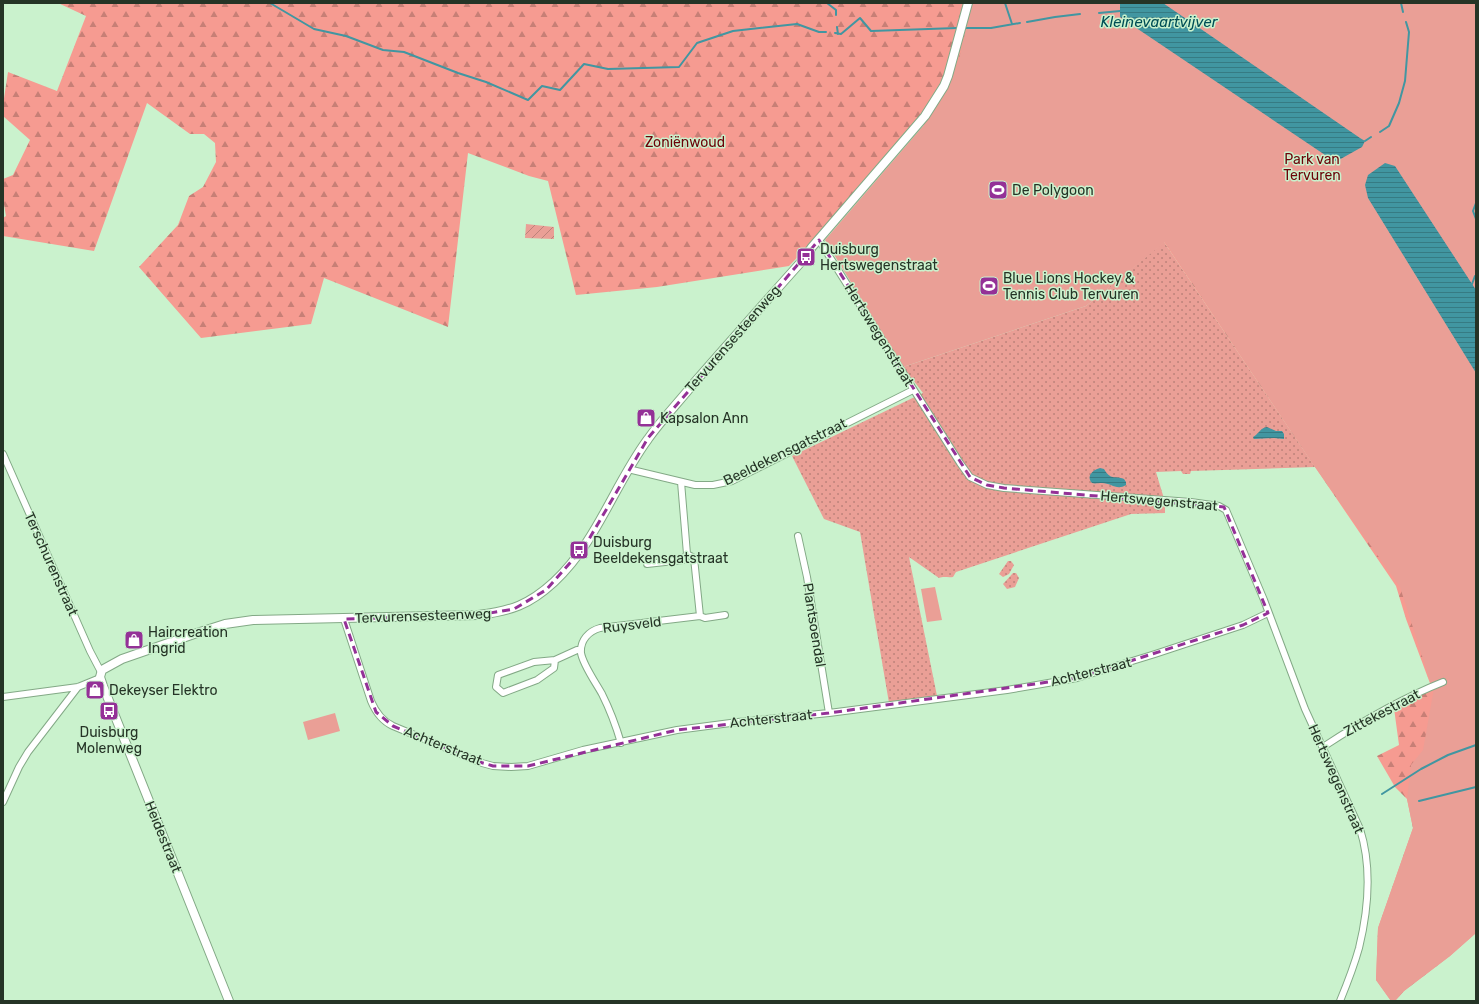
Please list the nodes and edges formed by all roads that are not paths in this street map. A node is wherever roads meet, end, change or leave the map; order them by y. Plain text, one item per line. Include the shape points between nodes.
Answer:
1 (968, 3) edge
2 (819, 240) junction
3 (913, 390) junction
4 (3, 454) edge
5 (628, 469) junction
6 (681, 482) junction
7 (798, 536) dead end
8 (687, 554) junction
9 (647, 564) dead end
10 (1268, 612) junction
11 (725, 615) dead end
12 (700, 616) junction
13 (344, 618) junction
14 (581, 650) junction
15 (555, 660) junction
16 (100, 675) junction
17 (1443, 682) dead end
18 (78, 687) junction
19 (3, 697) edge
20 (829, 713) junction
21 (621, 743) junction
22 (1323, 747) junction
23 (3, 802) edge
24 (229, 1001) edge
25 (1340, 1001) edge

1 - 2 street, Tervurensesteenweg via 944,86 925,116
2 - 3 street, Hertswegenstraat
2 - 5 street, Tervurensesteenweg via 658,426
3 - 6 street, Beeldekensgatstraat via 732,481 713,485
3 - 10 street, Hertswegenstraat via 970,476 987,485 1224,507
4 - 16 street, Terschurenstraat
5 - 6 street, Beeldekensgatstraat
5 - 13 street, Tervurensesteenweg via 583,549 555,581 532,600 514,609 478,615
6 - 8 street
7 - 20 street, Plantsoendal
8 - 9 street via 683,560
8 - 12 street via 694,558
10 - 20 street, Achterstraat via 1242,625 1077,678 1007,690
10 - 22 street, Hertswegenstraat via 1304,709
11 - 12 street, Ruysveld via 705,618
12 - 14 street, Ruysveld via 600,628 591,631
13 - 16 street, Tervurensesteenweg via 253,620 226,624 122,660 104,668
13 - 21 street, Achterstraat via 376,712 394,726 493,766 528,766 583,750
14 - 15 street
14 - 21 street via 584,661 616,723
15 - 15 street via 534,662 498,676 496,687 503,693 537,680 554,668
16 - 18 street
16 - 24 street, Heidestraat
17 - 22 street, Zittekestraat via 1401,700
18 - 19 street
18 - 23 street via 28,752
20 - 21 street, Achterstraat via 676,730
22 - 25 street, Hertswegenstraat via 1360,829 1367,864 1363,928

